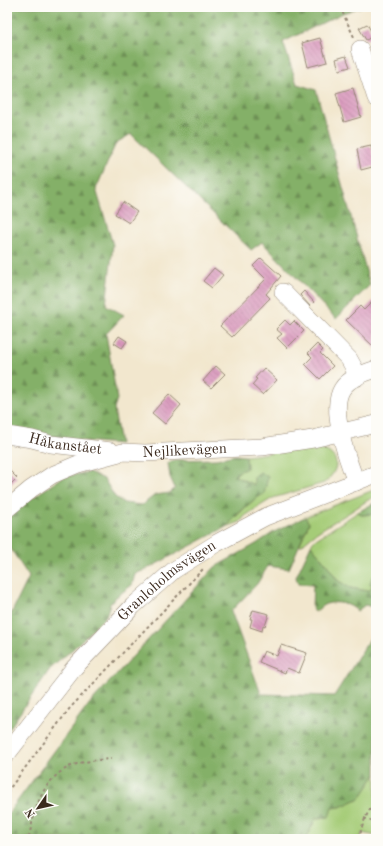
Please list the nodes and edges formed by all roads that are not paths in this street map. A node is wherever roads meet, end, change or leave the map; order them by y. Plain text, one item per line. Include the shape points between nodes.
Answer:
1 (360, 49) road end
2 (376, 98) edge
3 (283, 292) dead end
4 (376, 369) edge
5 (356, 378) junction
6 (376, 424) edge
7 (341, 433) junction
8 (7, 436) edge
9 (123, 452) junction
10 (376, 474) edge
11 (356, 482) junction
12 (7, 509) edge
13 (7, 754) edge

1 - 2 street
3 - 5 street via 349,359
4 - 5 street
5 - 7 street via 349,381 341,390 338,401
6 - 7 street, Nejlikevägen
7 - 9 street, Nejlikevägen via 262,447
7 - 11 street
8 - 9 street, Håkanstået
9 - 12 street, Nejlikevägen via 78,464 52,475
10 - 11 street, Granloholmsvägen
11 - 13 street, Granloholmsvägen via 265,517 174,570 133,606 79,663

